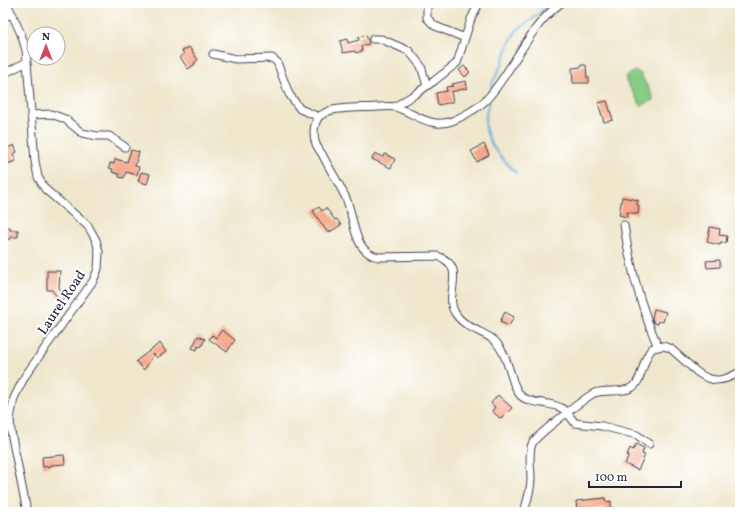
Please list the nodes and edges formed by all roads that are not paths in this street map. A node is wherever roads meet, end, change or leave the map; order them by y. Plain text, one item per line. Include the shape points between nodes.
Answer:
1 (7, 3) edge
2 (430, 3) edge
3 (479, 3) edge
4 (561, 3) edge
5 (13, 15) junction
6 (3, 16) edge
7 (465, 38) junction
8 (373, 39) dead end
9 (26, 50) edge
10 (213, 54) dead end
11 (26, 62) edge
12 (27, 66) edge
13 (3, 74) edge
14 (427, 86) junction
15 (394, 107) junction
16 (31, 115) junction
17 (319, 117) junction
18 (125, 147) dead end
19 (624, 225) dead end
20 (658, 347) junction
21 (740, 372) edge
22 (567, 413) junction
23 (649, 444) dead end
24 (27, 512) edge
25 (524, 512) edge

1 - 5 street, Laurel Road
2 - 7 street via 427,6 427,18 435,26
3 - 7 street
4 - 15 street via 537,26 495,89 485,102 476,108 446,123 436,123
5 - 6 street
5 - 9 street, Laurel Road
7 - 14 street via 457,63
8 - 14 street via 381,39 409,51 421,66
10 - 17 street via 236,58 272,58 277,62 289,94 300,110
11 - 13 street
12 - 16 street, Laurel Road
14 - 15 street
15 - 17 street via 329,111
16 - 18 street via 51,114 65,119 82,133 108,136
16 - 24 street, Laurel Road via 38,177 45,189 88,226 99,252 98,269 93,281 25,376 14,398 10,419 11,432
17 - 22 street via 315,126 315,142 346,197 358,240 365,251 386,258 432,256 448,261 453,270 452,305 458,317 499,344 520,395 529,400 559,407
19 - 20 street via 628,251 642,302
20 - 21 street via 670,348 702,376 711,379 729,378
20 - 22 street via 653,348 646,356 637,382 632,388 594,393
22 - 23 street via 575,423 602,426 637,435
22 - 25 street via 532,444 530,489

